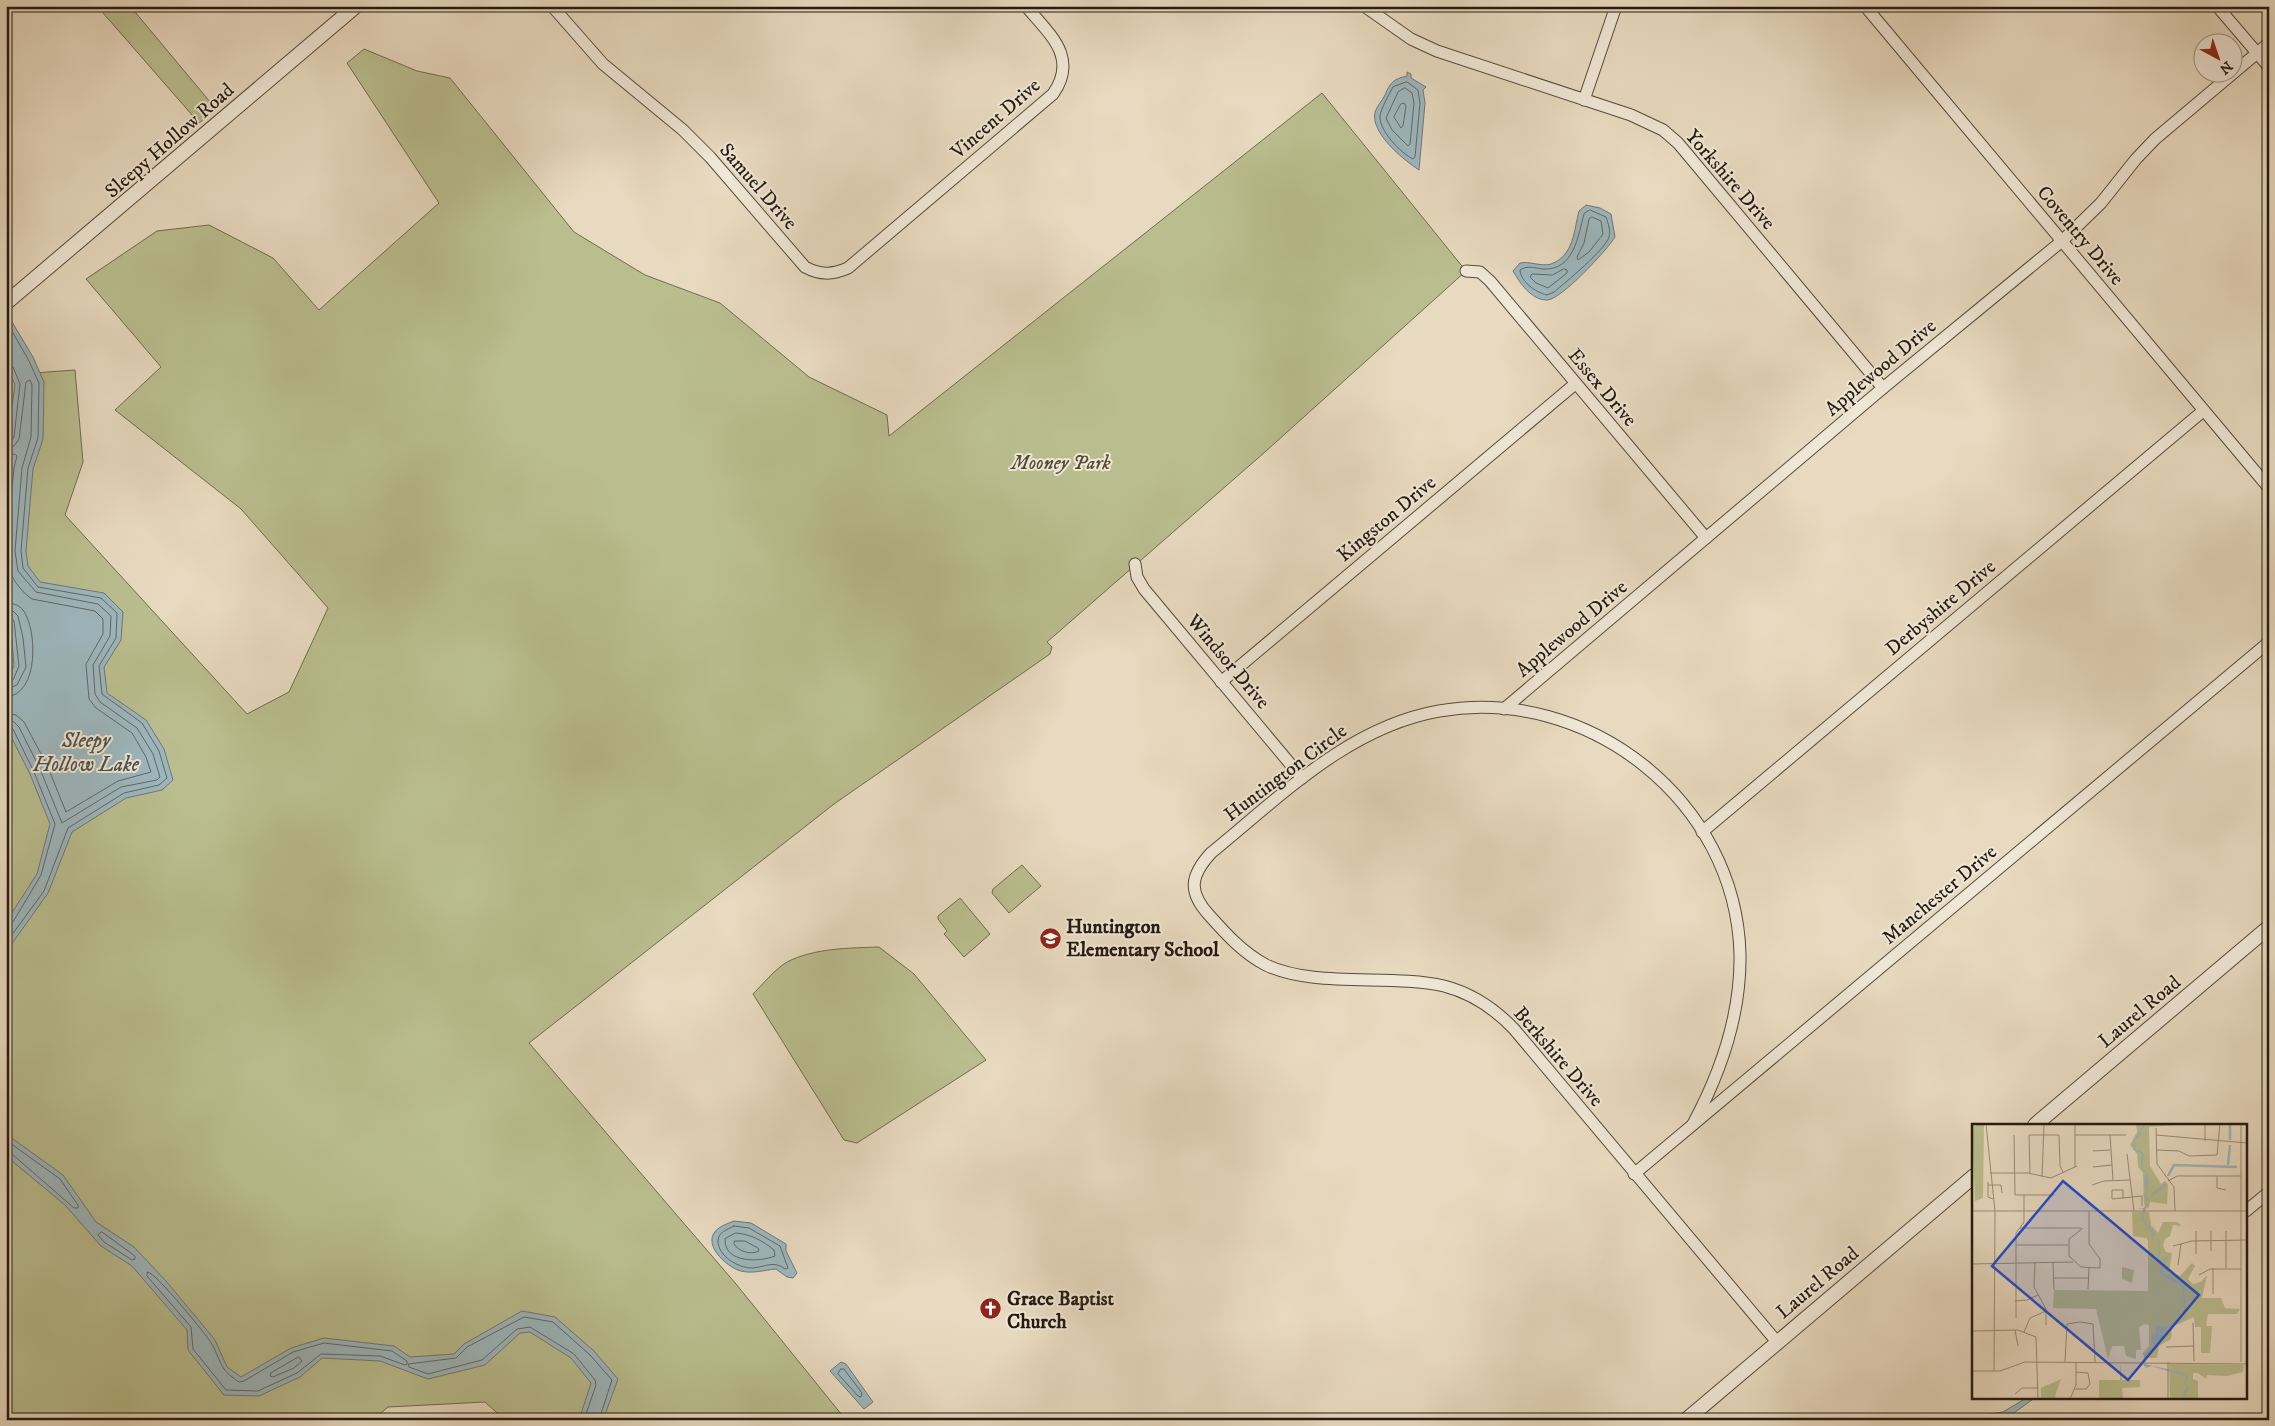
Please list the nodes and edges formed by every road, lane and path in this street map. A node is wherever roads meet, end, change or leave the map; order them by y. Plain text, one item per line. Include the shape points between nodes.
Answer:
1 (356, 6) edge
2 (552, 6) edge
3 (1026, 6) edge
4 (1616, 6) edge
5 (1865, 6) edge
6 (2217, 6) edge
7 (1371, 8) edge
8 (2269, 43) edge
9 (2257, 53) junction
10 (2269, 67) edge
11 (1584, 100) junction
12 (953, 180) joint
13 (2062, 241) junction
14 (1466, 271) dead end
15 (6, 303) edge
16 (1575, 384) junction
17 (1882, 388) junction
18 (2203, 411) junction
19 (2269, 488) edge
20 (1706, 538) junction
21 (1135, 564) dead end
22 (2269, 642) edge
23 (1221, 682) junction
24 (1504, 708) junction
25 (1302, 778) junction
26 (1702, 832) junction
27 (1194, 889) joint
28 (2269, 927) edge
29 (1693, 1124) junction
30 (2036, 1124) edge
31 (1634, 1174) junction
32 (1972, 1178) edge
33 (2269, 1192) edge
34 (2248, 1209) edge
35 (1777, 1342) junction
36 (1686, 1420) edge

1 - 15 street, Sleepy Hollow Road
2 - 12 street, Samuel Drive via 603,64 683,130 710,157 797,259 815,272 832,274 848,268
3 - 12 street, Vincent Drive via 1062,53 1063,74 1059,86
4 - 11 street
5 - 13 street, Coventry Drive
6 - 9 street
7 - 11 street, Yorkshire Drive via 1410,38 1437,51
8 - 9 street, Applewood Drive
9 - 10 street
9 - 13 street, Applewood Drive via 2155,139 2101,204
11 - 17 street, Yorkshire Drive via 1648,121 1678,142
13 - 17 street, Applewood Drive
13 - 18 street, Coventry Drive
14 - 16 street, Essex Drive via 1480,272 1490,281
16 - 20 street, Essex Drive
16 - 23 street, Kingston Drive
17 - 20 street, Applewood Drive
18 - 19 street, Coventry Drive
18 - 26 street, Derbyshire Drive
20 - 24 street, Applewood Drive
21 - 23 street, Windsor Drive via 1144,590
22 - 29 street, Manchester Drive
23 - 25 street, Windsor Drive
24 - 25 street, Huntington Circle via 1438,711 1394,723 1348,745
24 - 26 street, Huntington Circle via 1580,726 1625,750 1673,794
25 - 27 street, Huntington Circle via 1211,853 1198,869
26 - 29 street, Huntington Circle via 1719,865 1733,906 1740,968 1734,1019 1708,1097
27 - 31 street, Berkshire Drive via 1206,912 1240,948 1275,969 1311,976 1443,986 1471,996 1489,1007 1514,1029
28 - 30 street, Laurel Road
29 - 31 street, Manchester Drive
31 - 35 street, Berkshire Drive
32 - 35 street, Laurel Road
33 - 34 street
35 - 36 street, Laurel Road

